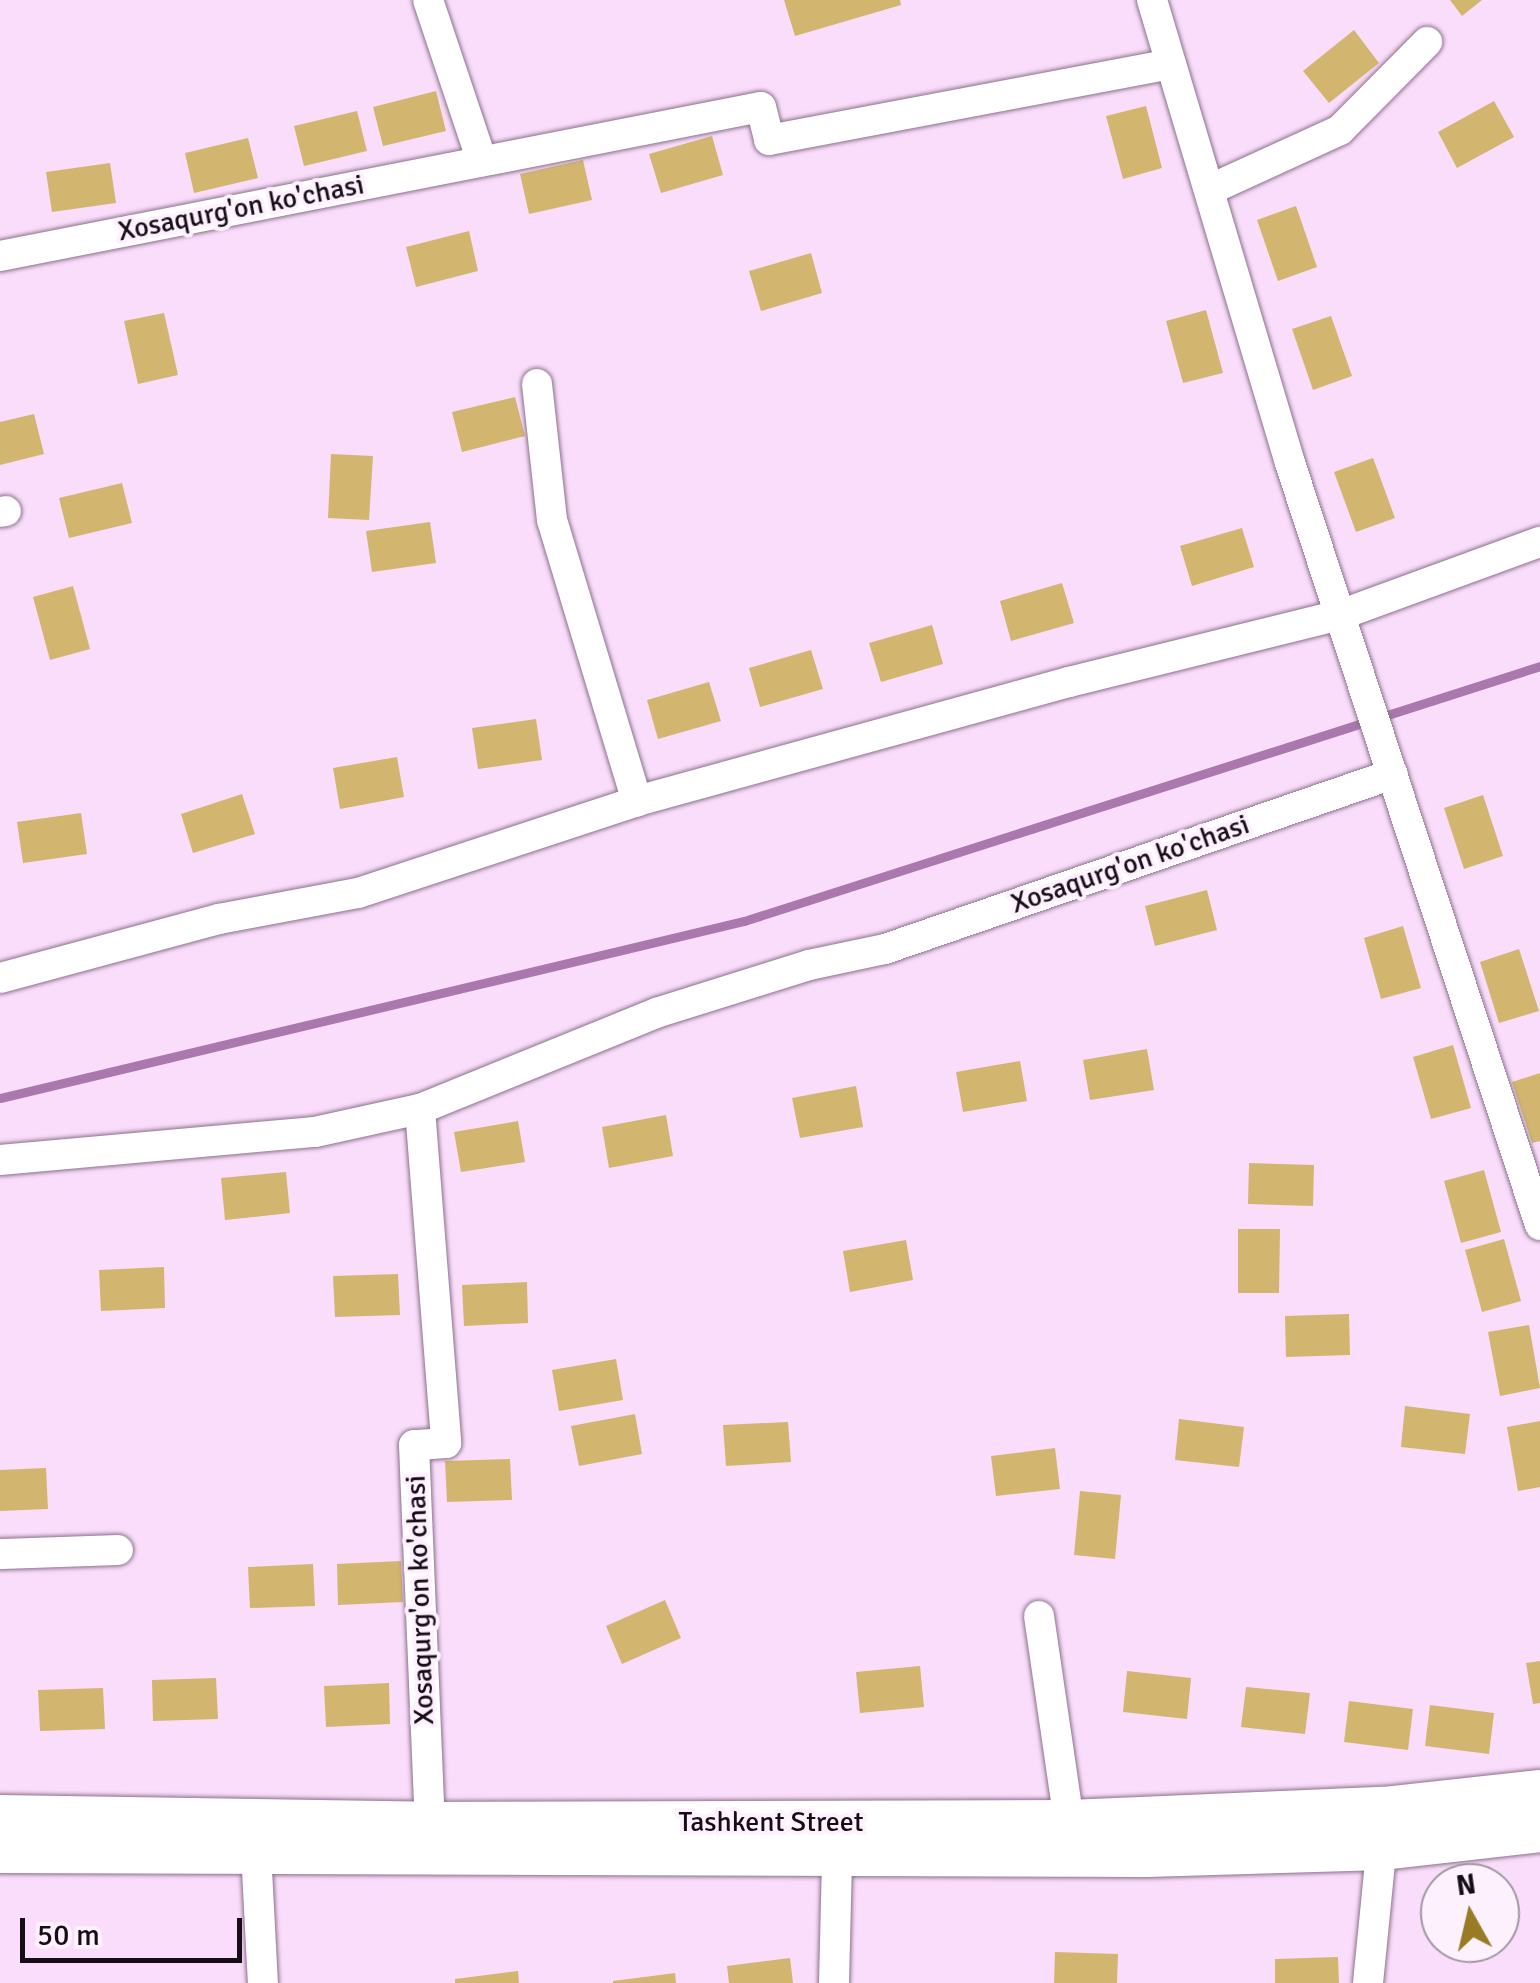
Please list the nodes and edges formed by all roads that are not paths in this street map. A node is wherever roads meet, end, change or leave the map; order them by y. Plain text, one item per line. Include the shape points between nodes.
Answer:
1 (428, 0) edge
2 (1152, 0) edge
3 (1427, 42) dead end
4 (1171, 64) junction
5 (482, 162) junction
6 (1209, 190) junction
7 (0, 256) edge
8 (536, 384) dead end
9 (1540, 542) edge
10 (1340, 616) junction
11 (1393, 774) junction
12 (636, 801) junction
13 (0, 978) edge
14 (420, 1109) junction
15 (0, 1160) edge
16 (1540, 1225) edge
17 (118, 1550) dead end
18 (0, 1554) edge
19 (1038, 1616) dead end
20 (1540, 1791) edge
21 (0, 1816) edge
22 (1069, 1821) junction
23 (430, 1823) junction
24 (1383, 1829) junction
25 (1540, 1831) edge
26 (255, 1838) junction
27 (0, 1852) edge
28 (838, 1858) junction
29 (263, 1983) edge
30 (834, 1983) edge
31 (1368, 1983) edge

1 - 5 street
2 - 4 street
3 - 6 street via 1340,130
4 - 5 street, Xosaqurg'on ko'chasi via 770,140 761,107
4 - 6 street
5 - 7 street, Xosaqurg'on ko'chasi
6 - 10 street
8 - 12 street via 552,520
9 - 10 street
10 - 11 street
10 - 12 street via 1069,682
11 - 14 street, Xosaqurg'on ko'chasi via 884,948 656,1013
11 - 16 street
12 - 13 street via 358,892 219,919
14 - 15 street, Xosaqurg'on ko'chasi via 315,1132
14 - 23 street, Xosaqurg'on ko'chasi via 446,1443 414,1445
17 - 18 street
19 - 22 street
20 - 24 highway, Tashkent Street
21 - 26 highway, Tashkent Street
22 - 23 highway, Tashkent Street
22 - 24 highway, Tashkent Street
23 - 26 highway, Tashkent Street
24 - 25 highway, Tashkent Street
24 - 28 highway, Tashkent Street
24 - 31 street
26 - 27 highway, Tashkent Street
26 - 28 highway, Tashkent Street
26 - 29 street
28 - 30 street

